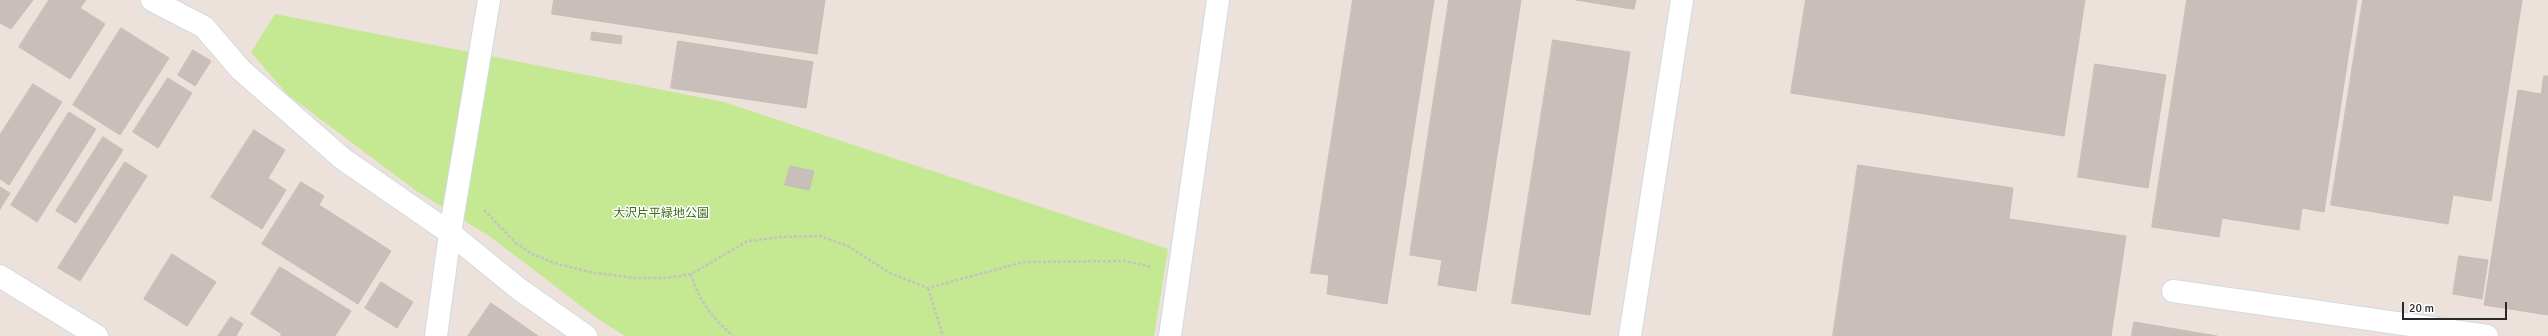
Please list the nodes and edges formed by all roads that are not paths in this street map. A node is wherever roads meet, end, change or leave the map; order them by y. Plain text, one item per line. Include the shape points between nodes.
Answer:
1 (152, 0) edge
2 (489, 0) edge
3 (1218, 0) edge
4 (1682, 0) edge
5 (450, 233) junction
6 (0, 276) edge
7 (2173, 291) dead end
8 (97, 336) edge
9 (436, 336) edge
10 (586, 336) edge
11 (1170, 336) edge
12 (1630, 336) edge
13 (2487, 336) edge

1 - 5 street via 204,27 241,70 343,159
2 - 5 street
3 - 11 street
4 - 12 street
5 - 9 street
5 - 10 street via 519,289
6 - 8 street
7 - 13 street

